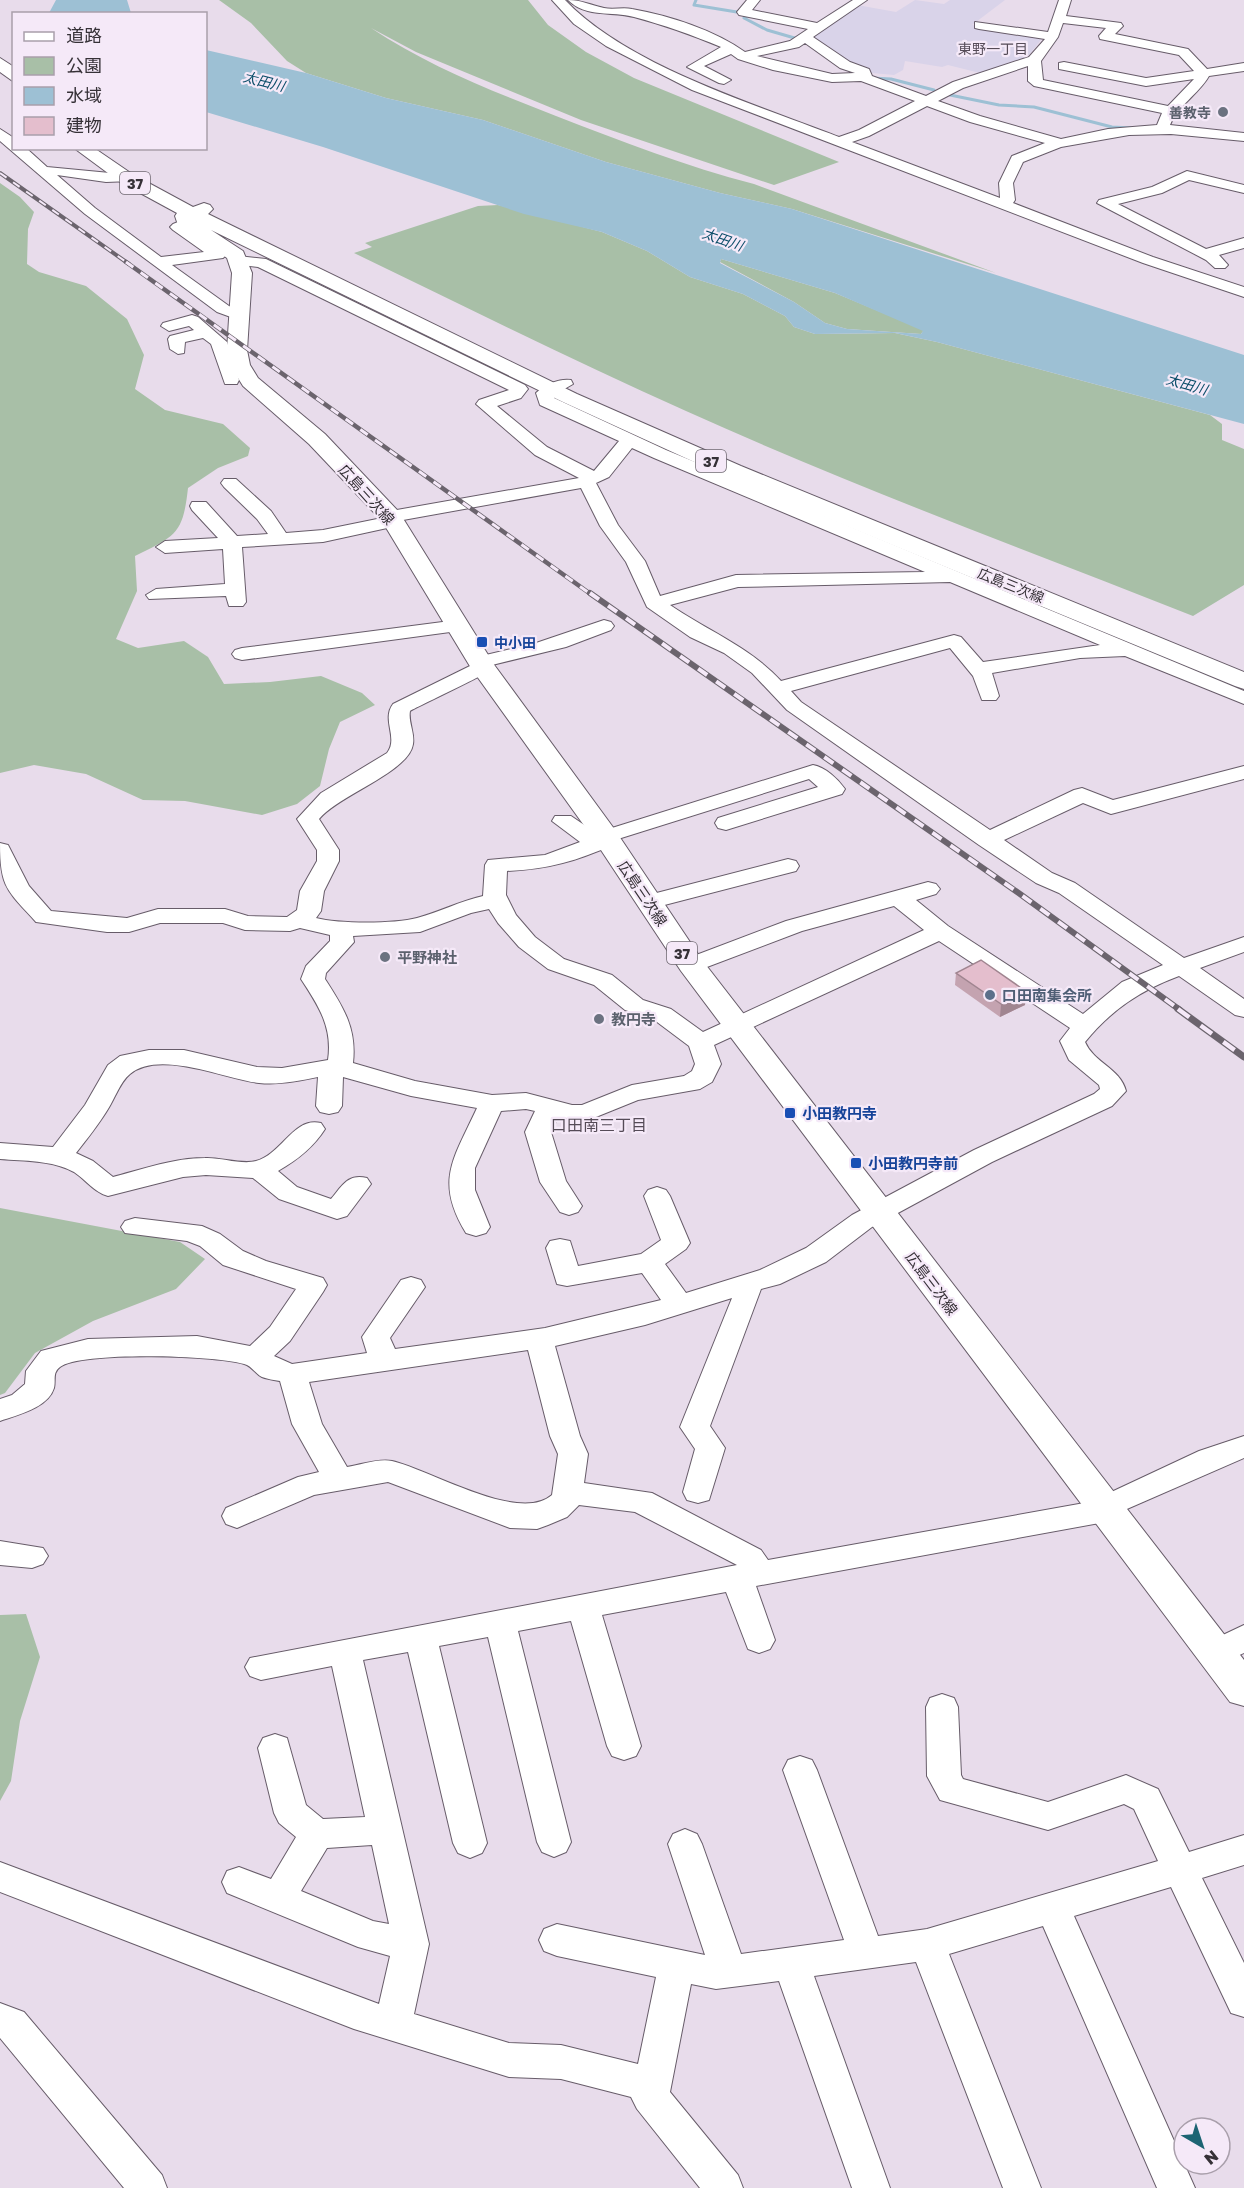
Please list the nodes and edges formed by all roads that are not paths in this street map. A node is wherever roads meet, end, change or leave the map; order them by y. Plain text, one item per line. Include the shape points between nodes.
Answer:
1 (558, 0) edge
2 (574, 0) edge
3 (754, 0) edge
4 (861, 0) edge
5 (1048, 0) edge
6 (1064, 1) edge
7 (641, 2) dead end
8 (620, 12) junction
9 (1060, 19) junction
10 (979, 25) dead end
11 (817, 27) junction
12 (1052, 36) junction
13 (805, 37) junction
14 (739, 52) junction
15 (1034, 60) junction
16 (0, 63) edge
17 (1064, 66) dead end
18 (1244, 67) edge
19 (1204, 73) junction
20 (12, 76) edge
21 (862, 77) junction
22 (0, 78) edge
23 (738, 85) dead end
24 (12, 90) edge
25 (925, 101) junction
26 (1169, 110) junction
27 (1001, 126) junction
28 (1162, 129) junction
29 (0, 134) edge
30 (979, 137) dead end
31 (1244, 137) edge
32 (837, 142) junction
33 (12, 144) edge
34 (1065, 144) junction
35 (20, 150) edge
36 (85, 150) edge
37 (102, 150) edge
38 (46, 171) junction
39 (126, 178) junction
40 (1244, 189) edge
41 (1003, 205) junction
42 (191, 217) junction
43 (1244, 243) edge
44 (1211, 256) junction
45 (238, 261) junction
46 (157, 262) junction
47 (1244, 290) edge
48 (239, 315) junction
49 (169, 326) dead end
50 (207, 332) junction
51 (178, 349) dead end
52 (232, 366) junction
53 (559, 387) junction
54 (630, 439) junction
55 (589, 480) junction
56 (230, 483) dead end
57 (199, 506) dead end
58 (392, 519) junction
59 (281, 539) junction
60 (232, 542) junction
61 (165, 547) dead end
62 (954, 576) junction
63 (156, 595) dead end
64 (654, 603) junction
65 (458, 626) junction
66 (604, 626) dead end
67 (1130, 649) junction
68 (242, 654) dead end
69 (482, 665) junction
70 (1244, 668) edge
71 (978, 669) junction
72 (1244, 681) edge
73 (777, 688) junction
74 (989, 696) dead end
75 (1244, 698) edge
76 (1244, 772) edge
77 (562, 821) dead end
78 (726, 823) dead end
79 (602, 839) junction
80 (987, 840) junction
81 (0, 850) edge
82 (788, 866) dead end
83 (928, 889) dead end
84 (898, 897) junction
85 (496, 900) junction
86 (649, 902) junction
87 (303, 919) junction
88 (341, 930) junction
89 (940, 931) junction
90 (1244, 944) edge
91 (691, 965) junction
92 (1178, 967) junction
93 (1244, 1010) edge
94 (1084, 1026) junction
95 (738, 1027) junction
96 (700, 1042) junction
97 (336, 1067) junction
98 (492, 1103) junction
99 (329, 1106) dead end
100 (550, 1107) junction
101 (312, 1130) dead end
102 (0, 1151) edge
103 (60, 1156) junction
104 (260, 1170) junction
105 (358, 1184) dead end
106 (657, 1196) dead end
107 (569, 1206) dead end
108 (878, 1212) junction
109 (135, 1227) dead end
110 (476, 1227) dead end
111 (560, 1248) dead end
112 (649, 1262) junction
113 (747, 1284) junction
114 (411, 1287) dead end
115 (679, 1304) junction
116 (539, 1339) junction
117 (256, 1357) junction
118 (385, 1362) junction
119 (292, 1374) junction
120 (0, 1410) edge
121 (1244, 1447) edge
122 (339, 1480) junction
123 (568, 1492) junction
124 (698, 1492) dead end
125 (1104, 1509) junction
126 (237, 1516) dead end
127 (0, 1553) edge
128 (32, 1556) dead end
129 (749, 1575) junction
130 (583, 1606) junction
131 (500, 1622) junction
132 (421, 1637) junction
133 (759, 1640) dead end
134 (1230, 1645) edge
135 (345, 1651) junction
136 (261, 1667) dead end
137 (1244, 1690) edge
138 (942, 1707) dead end
139 (624, 1746) dead end
140 (274, 1748) dead end
141 (800, 1770) dead end
142 (386, 1830) junction
143 (317, 1834) junction
144 (554, 1842) dead end
145 (470, 1843) dead end
146 (685, 1844) dead end
147 (1244, 1850) edge
148 (1181, 1869) junction
149 (0, 1877) edge
150 (238, 1882) dead end
151 (278, 1898) junction
152 (1052, 1907) junction
153 (557, 1940) dead end
154 (411, 1944) junction
155 (927, 1945) junction
156 (867, 1953) junction
157 (791, 1963) junction
158 (677, 1964) junction
159 (729, 1971) junction
160 (1244, 2001) edge
161 (0, 2020) edge
162 (393, 2025) junction
163 (652, 2085) junction
164 (148, 2188) edge
165 (724, 2188) edge
166 (871, 2188) edge
167 (1022, 2188) edge
168 (1176, 2188) edge

1 - 32 street via 578,21 621,48 697,87
2 - 8 street via 603,12
3 - 11 street via 743,12
4 - 11 street
5 - 6 street
6 - 9 street
7 - 8 street
8 - 14 street via 685,27
9 - 12 street
9 - 19 street via 1117,26 1105,36 1183,52
10 - 12 street
11 - 13 street
12 - 15 street
13 - 14 street via 794,44
13 - 21 street via 845,65 864,72
14 - 21 street via 773,66 832,78
14 - 23 street via 710,57 694,67
15 - 25 street via 958,85
15 - 26 street via 1035,81 1040,83
16 - 20 main road
17 - 19 street via 1146,82
18 - 19 street
19 - 26 street via 1197,88
21 - 25 street
22 - 24 main road
25 - 27 street
25 - 32 street via 864,133
26 - 28 street
27 - 30 street
27 - 34 street
28 - 31 street
28 - 34 street via 1129,131
29 - 33 street
32 - 41 street
34 - 41 street via 1026,153 1017,159 1006,183 1008,200
35 - 38 street
36 - 39 main road, 広島三次線 / 37
37 - 42 main road, 広島三次線 / 37
38 - 39 street via 56,169 112,180
38 - 46 street via 90,211
39 - 42 main road, 広島三次線 / 37
40 - 44 street via 1187,175 1157,190 1104,203
41 - 47 street via 1148,260
42 - 45 main road via 184,216 185,221 236,255
42 - 46 street via 218,255
42 - 53 main road, 広島三次線 / 37
43 - 44 street via 1211,252
44 - 47 street
45 - 48 main road via 242,273
45 - 55 street via 261,262 519,389 516,394 485,405 541,451
46 - 48 street via 223,309
48 - 52 main road
49 - 50 street via 192,320
50 - 51 street via 176,339
50 - 52 street via 219,342
52 - 58 main road, 広島三次線 / 37 via 317,439
53 - 54 street via 546,393 546,401
53 - 70 main road, 広島三次線 / 37
53 - 72 main road, 広島三次線 / 37 via 733,471
54 - 55 street via 603,473
54 - 62 street
55 - 58 street
55 - 64 street via 609,526 634,561
56 - 59 street via 264,515
57 - 60 street
58 - 59 street via 323,536
58 - 65 main road, 広島三次線 / 37
59 - 60 street
60 - 61 street
60 - 63 street via 236,596
62 - 64 street via 736,581
62 - 67 street
64 - 73 street via 697,633 731,649
65 - 68 street
65 - 69 main road, 広島三次線 / 37
66 - 69 street
67 - 71 street via 1080,652
67 - 75 street
69 - 79 main road, 広島三次線 / 37
69 - 87 street via 400,708 400,751 315,807 308,819 328,850 328,861
71 - 73 street via 954,641
71 - 74 street
73 - 80 street via 794,706
76 - 80 street via 1111,807 1082,795
77 - 79 street
78 - 79 street via 834,789 813,771
79 - 85 street via 566,857 496,865
79 - 86 main road, 広島三次線 / 37
80 - 92 street via 1044,878 1067,888
81 - 87 street via 19,889 44,917 129,925 158,916 225,916 245,923 276,925
82 - 86 street
83 - 84 street
84 - 89 street
84 - 91 street via 794,926
85 - 88 street via 447,912 420,925
85 - 96 street via 527,942 556,964 603,980 634,1005 662,1014
86 - 91 main road, 広島三次線 / 37
87 - 88 street via 309,924
88 - 97 street via 342,942 314,971 313,979 339,1020 343,1034
89 - 94 street
89 - 95 street
90 - 92 street
91 - 95 main road, 広島三次線 / 37
92 - 93 street
92 - 94 street via 1125,990
94 - 108 street via 1072,1041 1078,1055 1111,1082 1113,1091 1103,1100 983,1156
95 - 96 street
95 - 108 main road, 広島三次線 / 37
96 - 100 street via 708,1064 703,1076 691,1083 632,1093 586,1113
97 - 98 street via 411,1088
97 - 99 street
97 - 103 street via 282,1076 257,1075 184,1058 129,1062 117,1071 96,1108
98 - 100 street via 526,1101
98 - 110 street via 462,1168 462,1190
100 - 107 street via 538,1132 553,1182
101 - 104 street via 290,1153
102 - 103 street
103 - 104 street via 85,1166 108,1187 183,1168
104 - 105 street via 288,1193 337,1210
106 - 112 street via 676,1243
108 - 113 street via 816,1255
108 - 125 main road, 広島三次線 / 37
109 - 117 street via 192,1232 255,1268 314,1285 280,1334
111 - 112 street via 567,1277
112 - 115 street
113 - 115 street
113 - 124 street via 747,1295 695,1427 710,1448
114 - 118 street via 376,1337
115 - 116 street
116 - 118 street
116 - 123 street via 573,1454
117 - 119 street via 271,1369
117 - 120 street via 197,1346 88,1349 51,1358 40,1371 39,1388 22,1402
118 - 119 street
119 - 122 street via 307,1424
121 - 125 street
122 - 123 street via 389,1471 510,1516 537,1517 556,1509
122 - 126 street via 309,1485
123 - 129 street via 641,1501 750,1558
125 - 129 street
125 - 134 main road, 広島三次線 / 37
127 - 128 street
129 - 130 street
129 - 133 street
130 - 131 street
130 - 139 street
131 - 132 street
131 - 144 street
132 - 135 street
132 - 145 street
134 - 137 main road, 広島三次線 / 37
135 - 136 street
135 - 142 street
138 - 148 street via 944,1776 952,1790 1048,1816 1126,1789 1146,1799
140 - 143 street via 291,1813
141 - 156 street
142 - 143 street
142 - 154 street
143 - 151 street
146 - 159 street
147 - 148 street
148 - 152 street
148 - 160 street
149 - 162 street
150 - 151 street
151 - 154 street via 370,1936
152 - 155 street
152 - 168 street
153 - 158 street
154 - 162 street
155 - 156 street
155 - 167 street
156 - 157 street
157 - 159 street
157 - 166 street
158 - 159 street via 716,1973
158 - 163 street
161 - 164 street via 11,2024
162 - 163 street via 510,2060 561,2062
163 - 165 street via 650,2097

